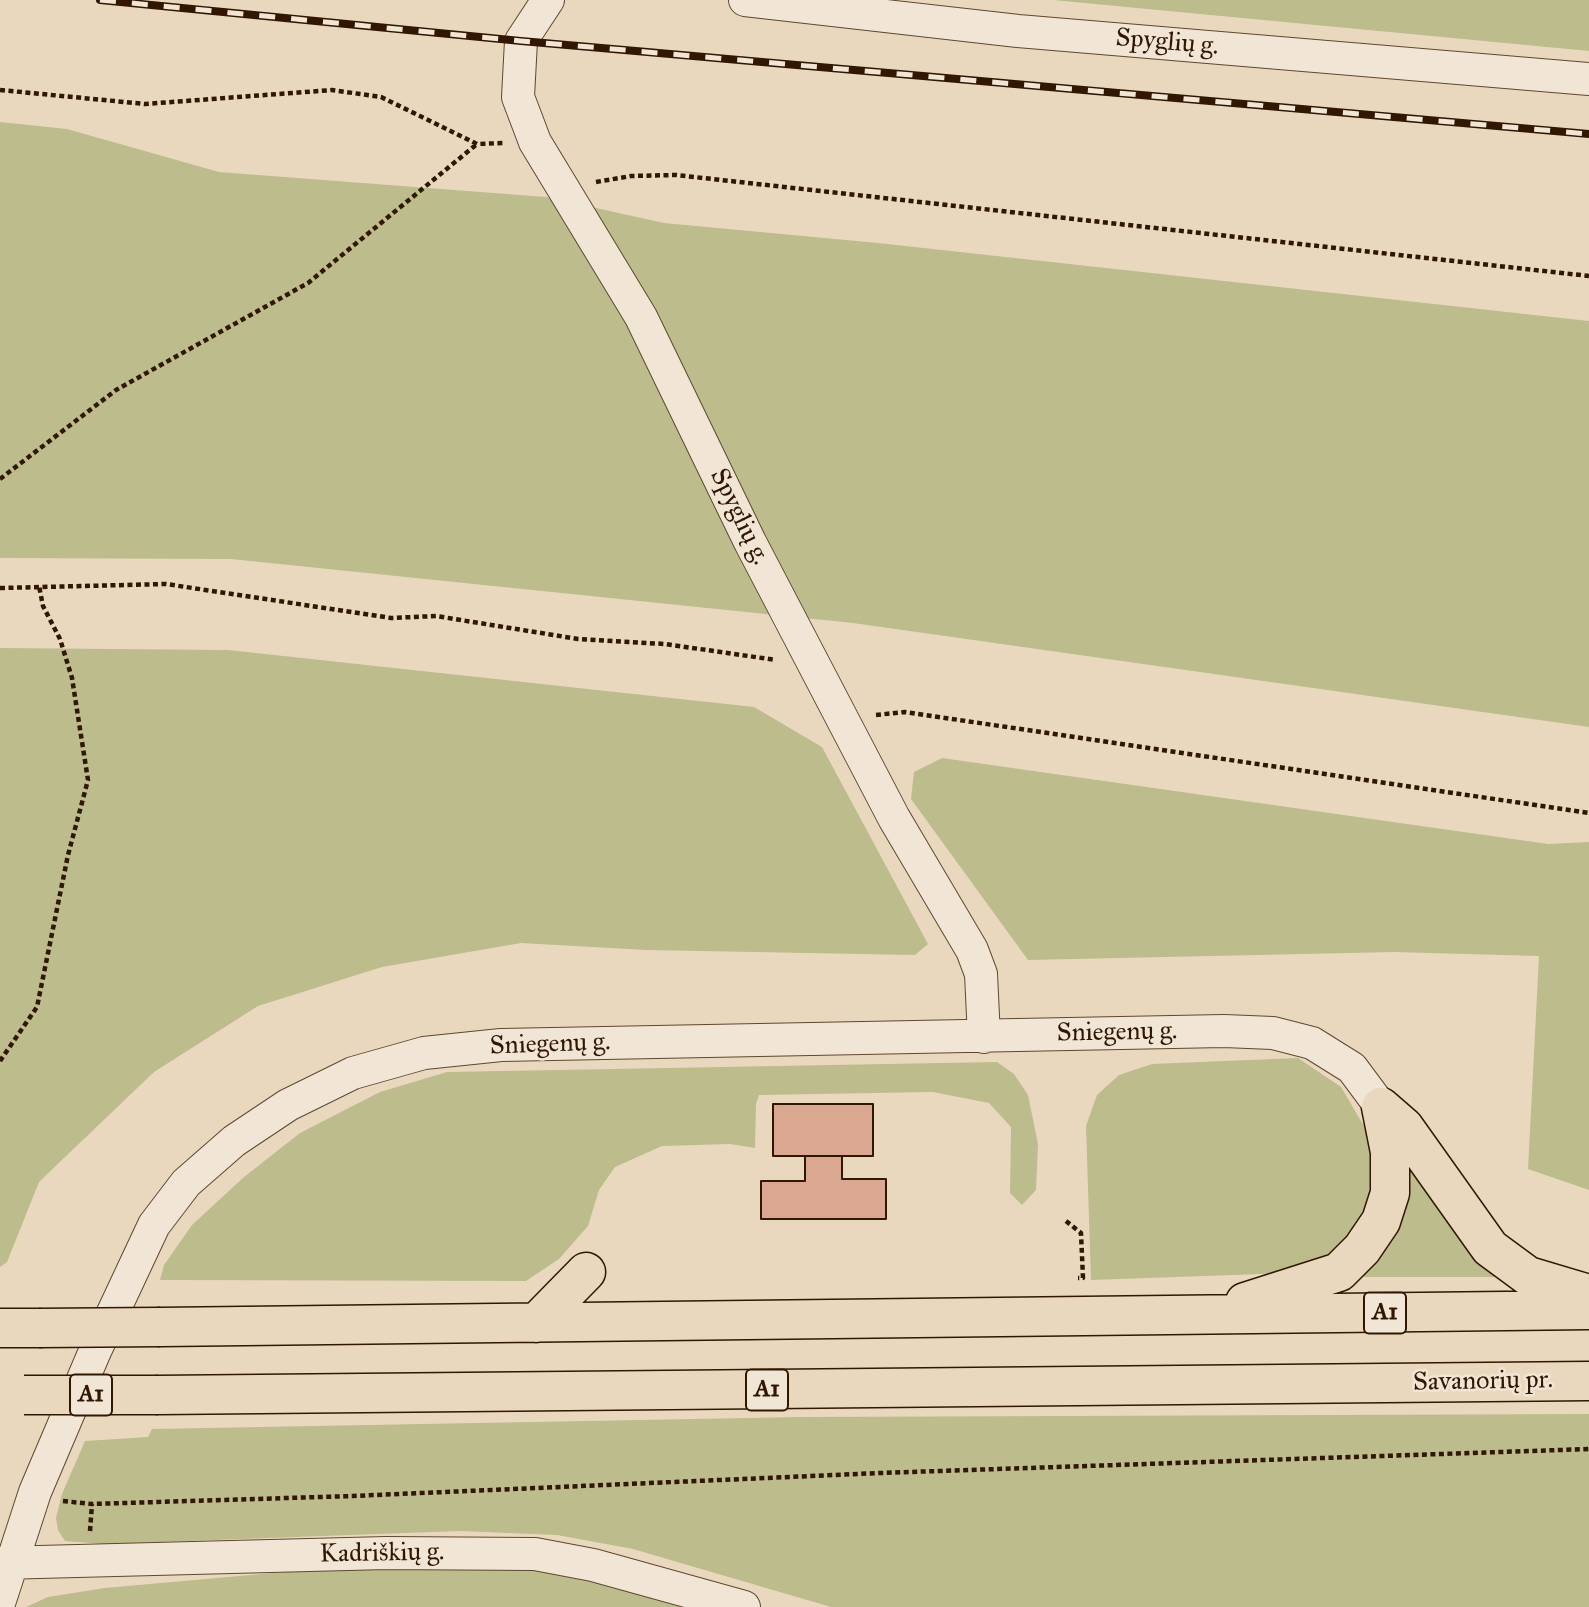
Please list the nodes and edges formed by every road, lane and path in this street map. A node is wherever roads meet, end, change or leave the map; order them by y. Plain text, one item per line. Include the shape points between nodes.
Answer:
1 (548, 0) edge
2 (745, 0) edge
3 (1589, 79) edge
4 (0, 90) edge
5 (535, 142) junction
6 (477, 144) junction
7 (566, 194) junction
8 (1589, 275) edge
9 (0, 479) edge
10 (39, 586) junction
11 (0, 588) edge
12 (815, 666) junction
13 (846, 725) junction
14 (1589, 813) edge
15 (984, 1037) junction
16 (0, 1061) edge
17 (1381, 1107) junction
18 (586, 1272) dead end
19 (1589, 1294) edge
20 (1589, 1310) edge
21 (1180, 1316) junction
22 (536, 1324) junction
23 (0, 1328) edge
24 (1589, 1381) edge
25 (12, 1395) edge
26 (1589, 1449) edge
27 (35, 1492) junction
28 (7, 1561) edge
29 (0, 1600) edge
30 (744, 1607) edge

1 - 5 street, Spyglių g. via 522,41 518,97
2 - 3 street, Spyglių g. via 1018,31
4 - 6 path via 145,104 332,90 381,97
5 - 6 path
5 - 7 street, Spyglių g.
6 - 9 path via 308,283 116,390
7 - 8 path via 601,180 676,176
7 - 12 street, Spyglių g. via 641,317
10 - 11 path
10 - 12 path via 166,584 391,618 436,616 578,639 665,644
10 - 16 path via 72,678 88,780 37,1007
12 - 13 street, Spyglių g.
13 - 14 path via 874,715 905,712
13 - 15 street, Spyglių g. via 894,818 972,950 981,974
15 - 17 street, Sniegenų g. via 1273,1032 1312,1043 1352,1068
15 - 27 street, Sniegenų g. via 501,1045 424,1053 353,1073 288,1105 234,1141 186,1183 153,1225
17 - 19 highway via 1404,1127 1490,1248 1528,1276
17 - 21 highway via 1390,1152 1390,1193 1381,1221 1362,1249 1339,1272 1266,1298
18 - 22 highway
20 - 21 highway, A1
21 - 22 highway, A1
22 - 23 highway, A1, bridge
24 - 25 highway, Savanorių pr. / A1, bridge
26 - 27 path via 92,1504
27 - 28 street, Sniegenų g.
28 - 29 street, Sniegenų g.
28 - 30 street, Kadriškių g. via 535,1554 593,1565

